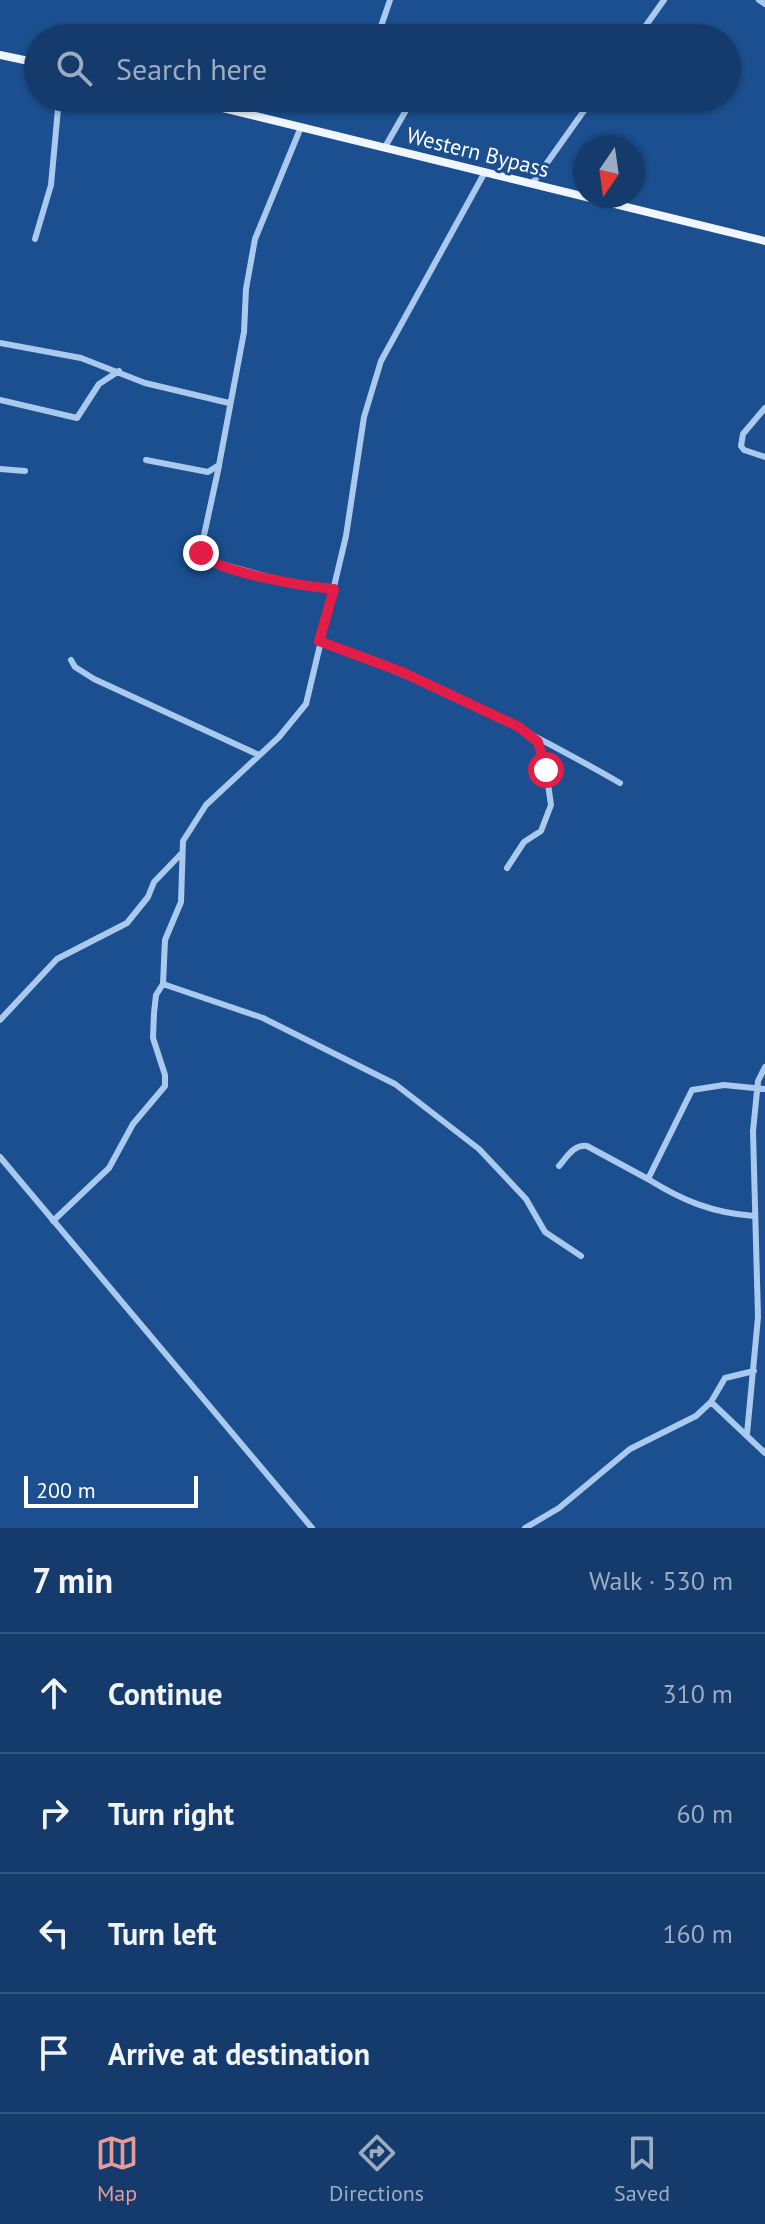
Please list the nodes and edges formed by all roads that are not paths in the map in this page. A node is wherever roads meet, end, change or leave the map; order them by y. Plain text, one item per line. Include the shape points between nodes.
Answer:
1 (390, 0) edge
2 (664, 0) edge
3 (759, 0) edge
4 (765, 4) edge
5 (382, 24) edge
6 (647, 24) edge
7 (0, 55) edge
8 (24, 60) edge
9 (58, 112) edge
10 (239, 112) edge
11 (405, 112) edge
12 (583, 112) edge
13 (301, 127) junction
14 (385, 147) junction
15 (485, 172) junction
16 (532, 184) junction
17 (35, 239) dead end
18 (765, 241) edge
19 (0, 343) edge
20 (119, 371) junction
21 (0, 400) edge
22 (229, 403) junction
23 (765, 408) edge
24 (765, 457) edge
25 (146, 460) dead end
26 (219, 465) junction
27 (0, 469) edge
28 (25, 471) dead end
29 (334, 589) junction
30 (319, 641) junction
31 (71, 660) dead end
32 (519, 727) junction
33 (259, 755) junction
34 (620, 783) dead end
35 (181, 854) junction
36 (507, 868) dead end
37 (163, 984) junction
38 (0, 1020) edge
39 (765, 1067) edge
40 (761, 1088) edge
41 (0, 1157) edge
42 (559, 1166) dead end
43 (648, 1179) junction
44 (754, 1216) junction
45 (53, 1221) junction
46 (581, 1256) dead end
47 (754, 1371) junction
48 (711, 1402) junction
49 (747, 1434) junction
50 (765, 1453) edge
51 (312, 1528) edge
52 (525, 1528) edge

1 - 5 street
2 - 6 street
3 - 4 street
7 - 8 main road
9 - 17 street via 51,185
10 - 13 main road, Western Bypass
11 - 14 street
12 - 16 street
13 - 14 main road, Western Bypass
13 - 22 street via 255,239
14 - 15 main road, Western Bypass
15 - 16 main road, Western Bypass
15 - 29 street via 381,361 364,417
16 - 18 main road, Western Bypass
19 - 20 street
20 - 21 street via 99,384 77,418
20 - 22 street via 145,383
22 - 26 street
23 - 24 street via 741,440 744,450
25 - 26 street via 208,472
26 - 29 street via 203,557 287,582
27 - 28 street
29 - 30 street
30 - 32 street via 402,672
30 - 33 street via 306,704
31 - 33 street via 94,679
32 - 34 street
32 - 36 street via 540,746 551,800 541,831 524,842
33 - 35 street via 206,805 183,841
35 - 37 street via 181,902 165,940
35 - 38 street via 154,882 127,923 57,959
37 - 45 street via 156,995 153,1038 165,1086 133,1124 109,1168
37 - 46 street via 263,1018 395,1084 479,1149 526,1199 545,1232
39 - 40 street
40 - 43 street via 724,1085 692,1090
40 - 44 street via 753,1136
41 - 45 street
42 - 43 street via 581,1145
43 - 44 street via 693,1205
44 - 47 street
45 - 51 street
47 - 48 street via 725,1378
47 - 49 street
48 - 49 street
48 - 52 street via 696,1416 630,1449 567,1503
49 - 50 street

